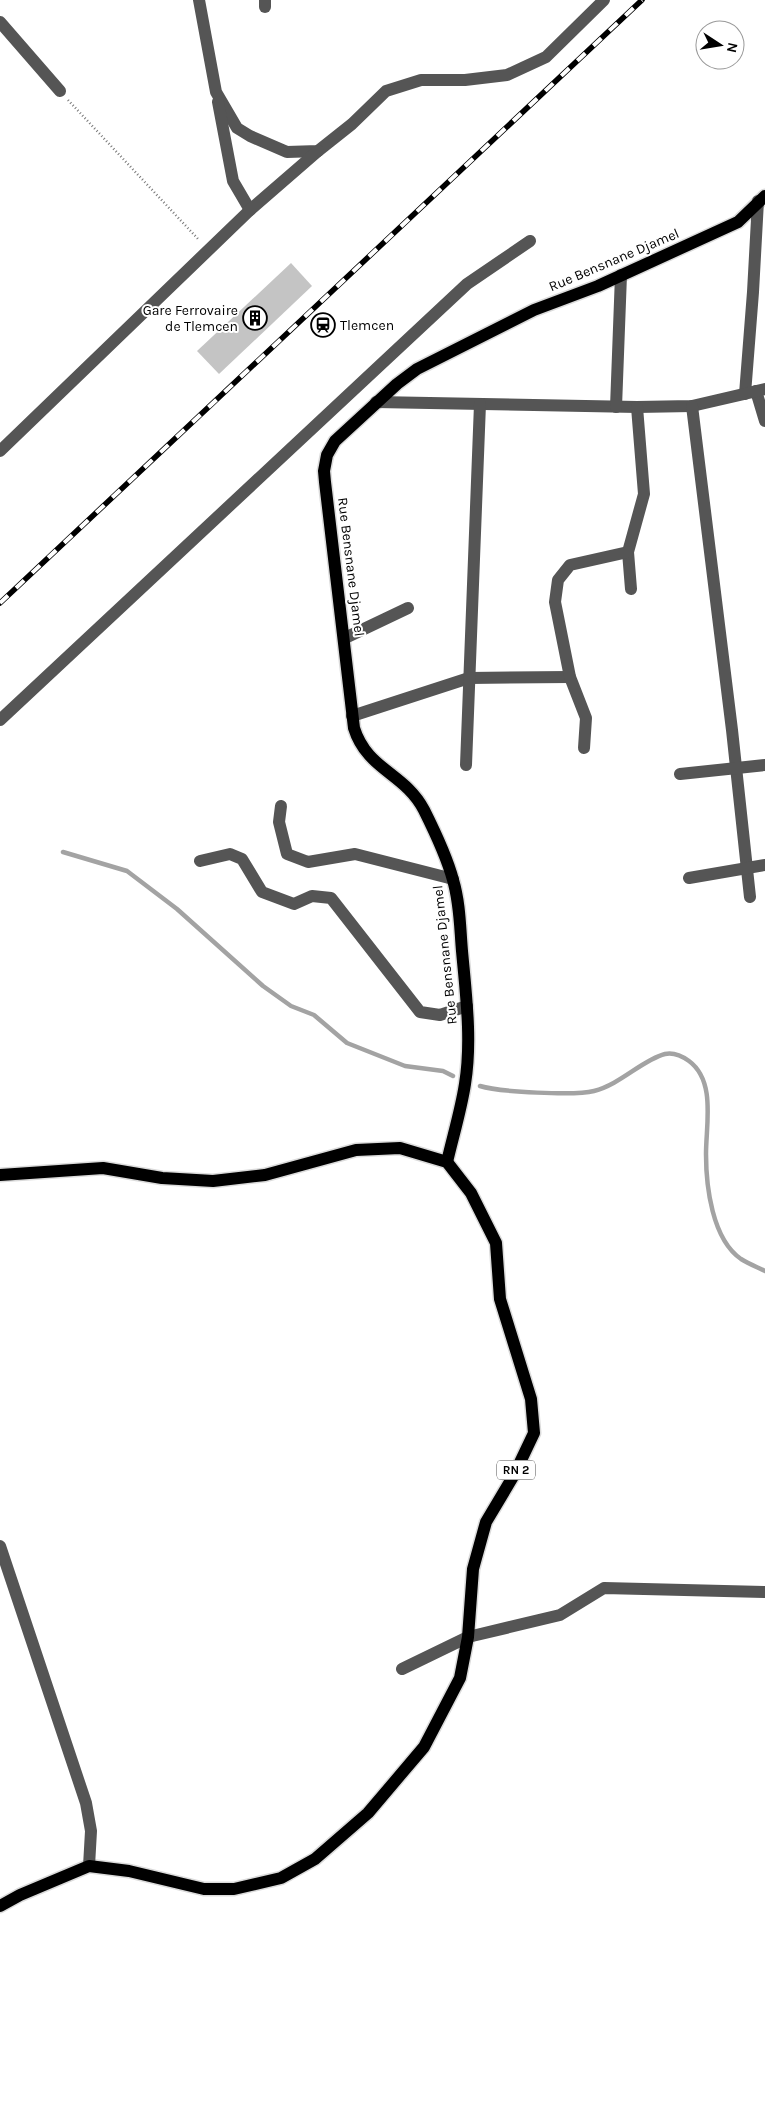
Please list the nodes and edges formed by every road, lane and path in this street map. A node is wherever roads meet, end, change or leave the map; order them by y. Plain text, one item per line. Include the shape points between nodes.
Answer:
1 (199, 0) edge
2 (604, 0) edge
3 (0, 22) edge
4 (60, 91) joint
5 (216, 92) junction
6 (318, 151) junction
7 (761, 199) edge
8 (250, 210) junction
9 (530, 241) dead end
10 (208, 251) junction
11 (621, 275) junction
12 (755, 391) edge
13 (376, 402) junction
14 (480, 404) junction
15 (692, 406) junction
16 (616, 407) junction
17 (637, 407) junction
18 (765, 421) edge
19 (0, 451) edge
20 (628, 552) junction
21 (631, 589) dead end
22 (408, 608) dead end
23 (345, 638) junction
24 (570, 677) junction
25 (470, 678) junction
26 (352, 716) junction
27 (0, 720) edge
28 (584, 748) dead end
29 (466, 765) dead end
30 (765, 765) edge
31 (736, 768) junction
32 (680, 774) dead end
33 (281, 806) dead end
34 (200, 861) dead end
35 (765, 865) edge
36 (746, 868) junction
37 (690, 878) dead end
38 (453, 879) junction
39 (750, 897) dead end
40 (466, 1006) junction
41 (447, 1162) junction
42 (0, 1175) edge
43 (0, 1546) edge
44 (765, 1592) edge
45 (468, 1637) junction
46 (402, 1669) dead end
47 (89, 1866) junction
48 (0, 1906) edge

1 - 5 street
2 - 6 street via 546,57 507,75 465,80 422,80 386,91
3 - 4 street
4 - 10 path
5 - 6 street via 237,128 250,136 288,152
5 - 8 street via 233,181
6 - 8 street
7 - 11 main road, Rue Bensnane Djamel via 738,222
7 - 12 street via 753,292
8 - 10 street
9 - 27 street via 467,284
10 - 19 street
11 - 13 main road, Rue Bensnane Djamel via 534,310 417,369
11 - 16 street
12 - 15 street
12 - 18 street
13 - 14 street
13 - 23 main road, Rue Bensnane Djamel via 335,441 327,455 324,471
14 - 16 street
14 - 25 street
15 - 17 street
15 - 31 street
16 - 17 street
17 - 20 street via 644,494
20 - 21 street
20 - 24 street via 570,565 558,580 555,602
22 - 23 street
23 - 26 main road, Rue Bensnane Djamel
24 - 25 street
24 - 28 street via 586,718
25 - 26 street
25 - 29 street
26 - 38 main road, Rue Bensnane Djamel via 362,749 413,792 424,809
30 - 31 street
31 - 32 street
31 - 36 street
33 - 38 street via 279,822 287,854 308,862 355,854
34 - 40 street via 230,854 242,858 262,892 294,904 312,896 331,898 420,1012 440,1015
35 - 36 street
36 - 37 street
36 - 39 street
38 - 40 main road, Rue Bensnane Djamel via 458,903
40 - 41 main road, Rue Bensnane Djamel via 468,1047 465,1084
41 - 42 main road via 400,1148 356,1150 265,1175 213,1181 162,1178 103,1168
41 - 45 main road, RN 2 via 470,1193 496,1244 500,1299 531,1399 534,1433 486,1522 473,1568
43 - 47 street via 86,1803 91,1832
44 - 45 street via 604,1588 560,1615
45 - 46 street
45 - 47 main road, RN 2 via 460,1678 424,1747 368,1813 315,1859 282,1878 234,1889 204,1889 128,1870
47 - 48 main road, RN 2

